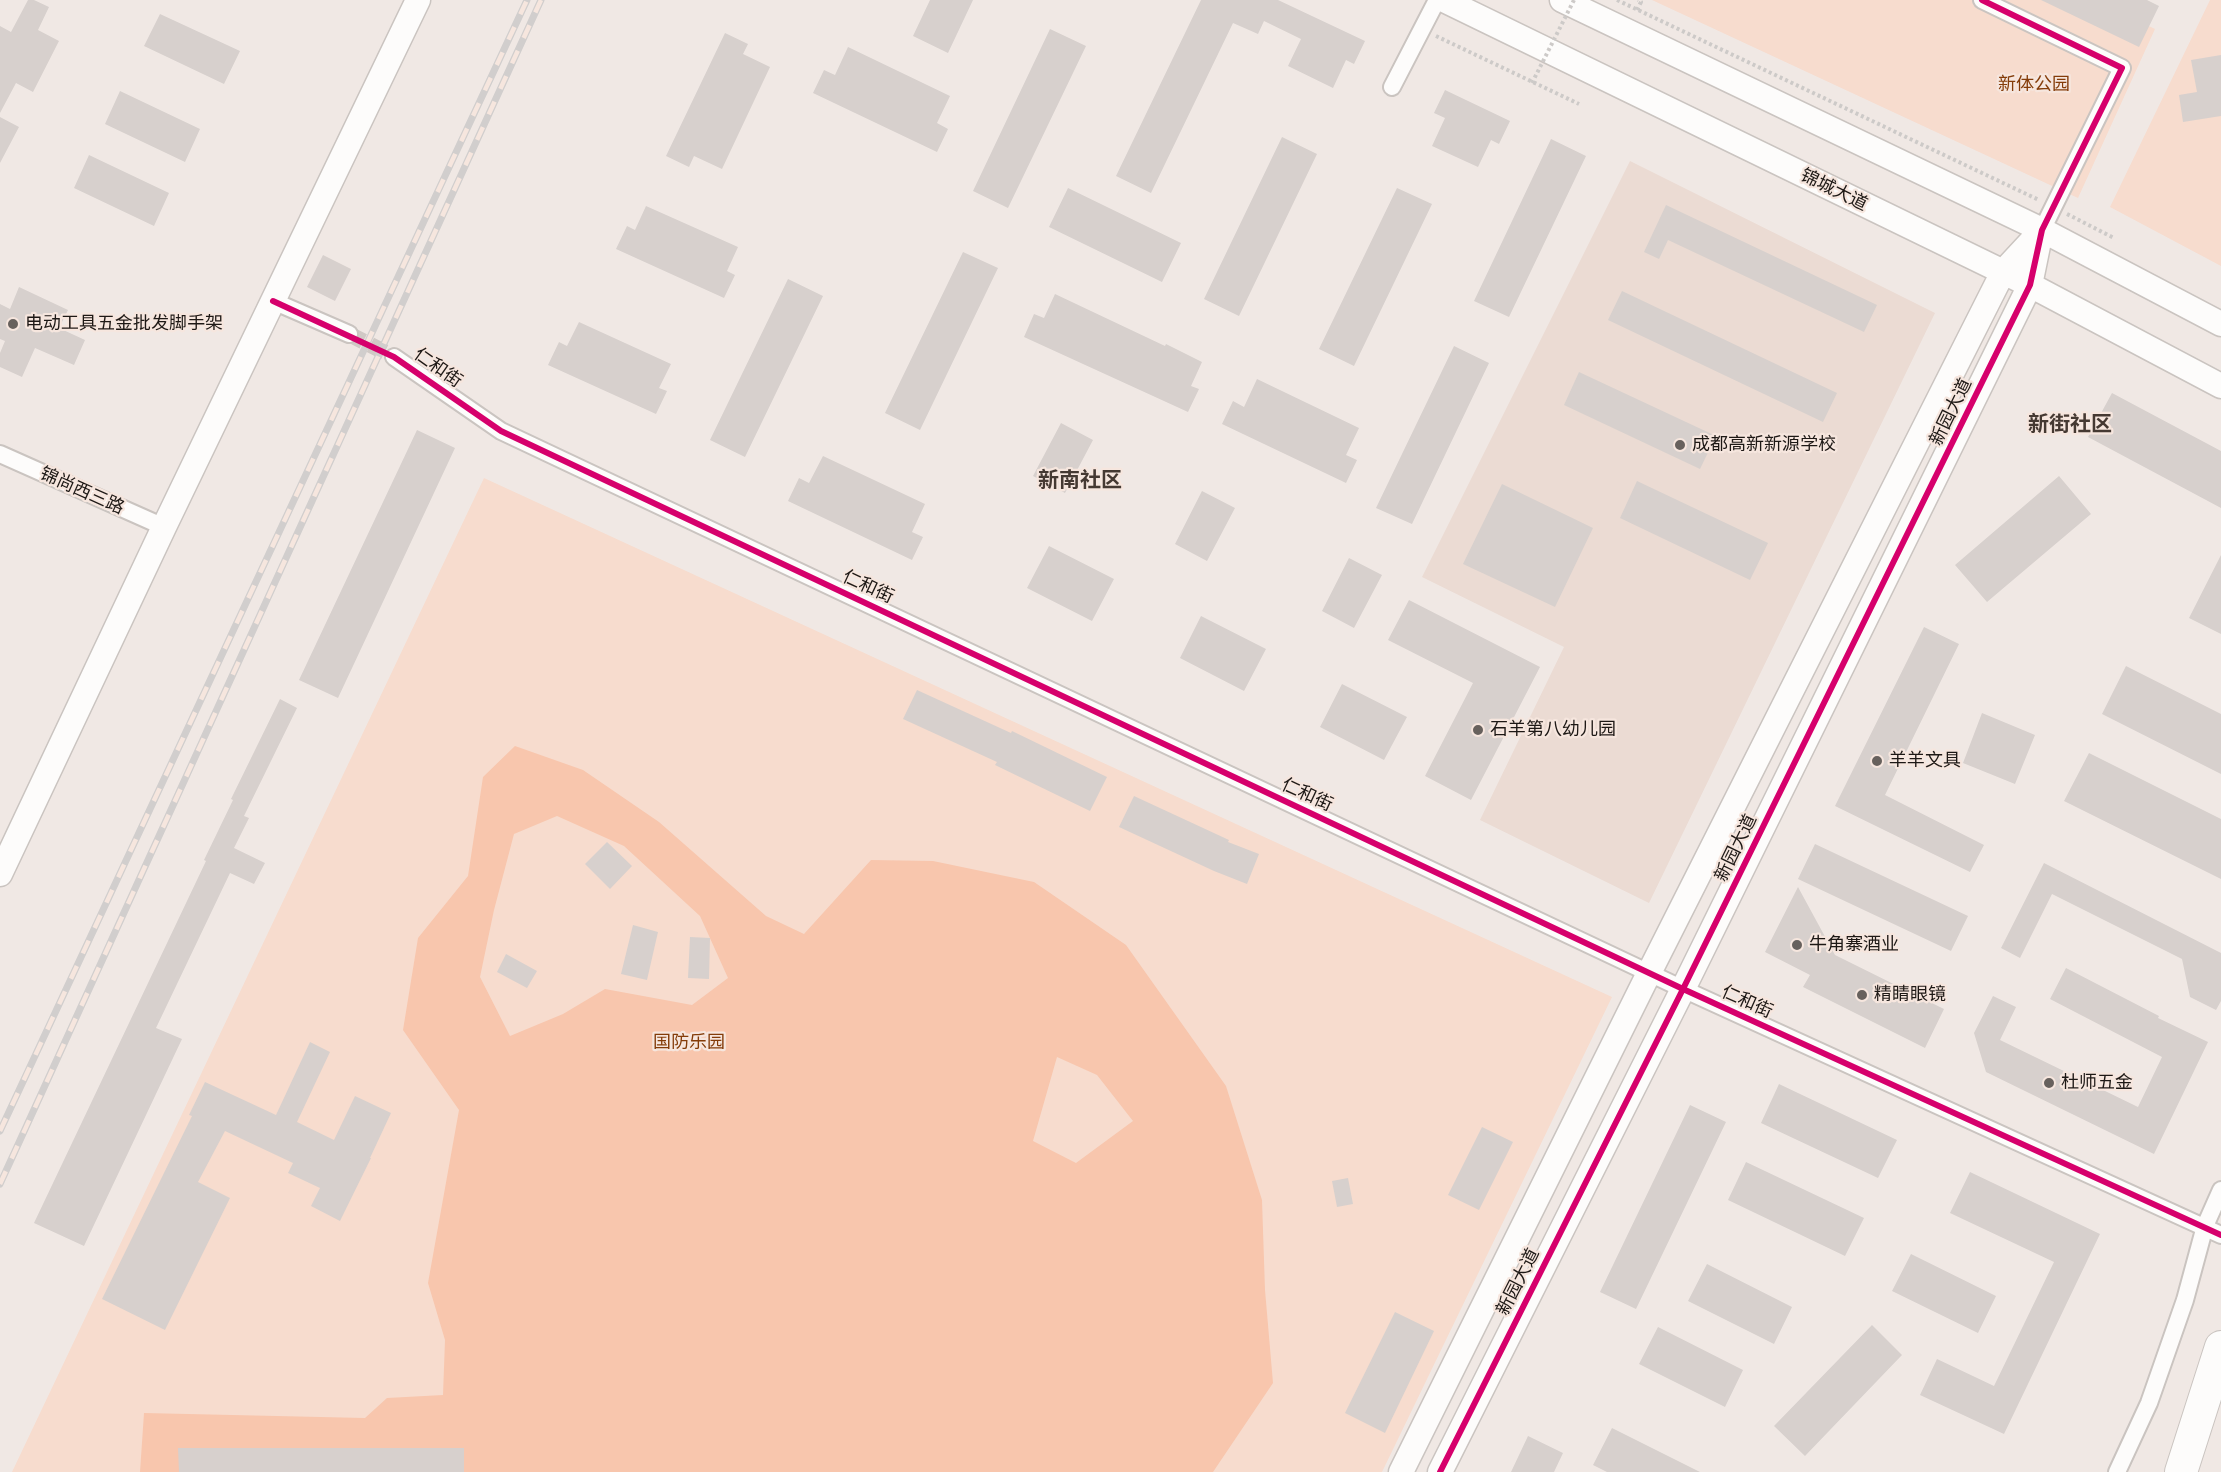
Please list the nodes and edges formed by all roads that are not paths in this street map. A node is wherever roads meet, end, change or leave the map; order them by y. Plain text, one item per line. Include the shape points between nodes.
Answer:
1 (418, 0) edge
2 (1437, 0) edge
3 (1444, 0) edge
4 (1562, 0) edge
5 (1982, 0) edge
6 (1392, 87) dead end
7 (2042, 230) junction
8 (2003, 272) junction
9 (2030, 285) junction
10 (273, 300) junction
11 (2221, 324) edge
12 (349, 334) tunnel mouth
13 (394, 357) tunnel mouth
14 (2221, 386) edge
15 (0, 454) edge
16 (164, 527) junction
17 (0, 874) edge
18 (1649, 973) junction
19 (1683, 989) junction
20 (2221, 1190) edge
21 (2205, 1226) junction
22 (2221, 1234) edge
23 (2221, 1347) edge
24 (2221, 1390) edge
25 (1401, 1472) edge
26 (1440, 1472) edge
27 (2117, 1472) edge
28 (2181, 1472) edge

1 - 10 street
2 - 6 street
3 - 8 street, 锦城大道
4 - 7 street
5 - 7 street via 2122,68
7 - 8 street, 新园大道
7 - 9 street, 新园大道
7 - 11 street
8 - 9 street, 锦城大道
8 - 18 street, 新园大道
9 - 14 street, 锦城大道
9 - 19 street, 新园大道
10 - 12 street
10 - 16 street
13 - 18 street, 仁和街 via 501,431
15 - 16 street, 锦尚西三路
16 - 17 street
18 - 19 street, 仁和街
18 - 25 street, 新园大道
19 - 21 street, 仁和街
19 - 26 street, 新园大道
20 - 21 street
21 - 22 street, 仁和街
21 - 27 street via 2185,1300 2149,1403
23 - 28 highway
24 - 28 highway

